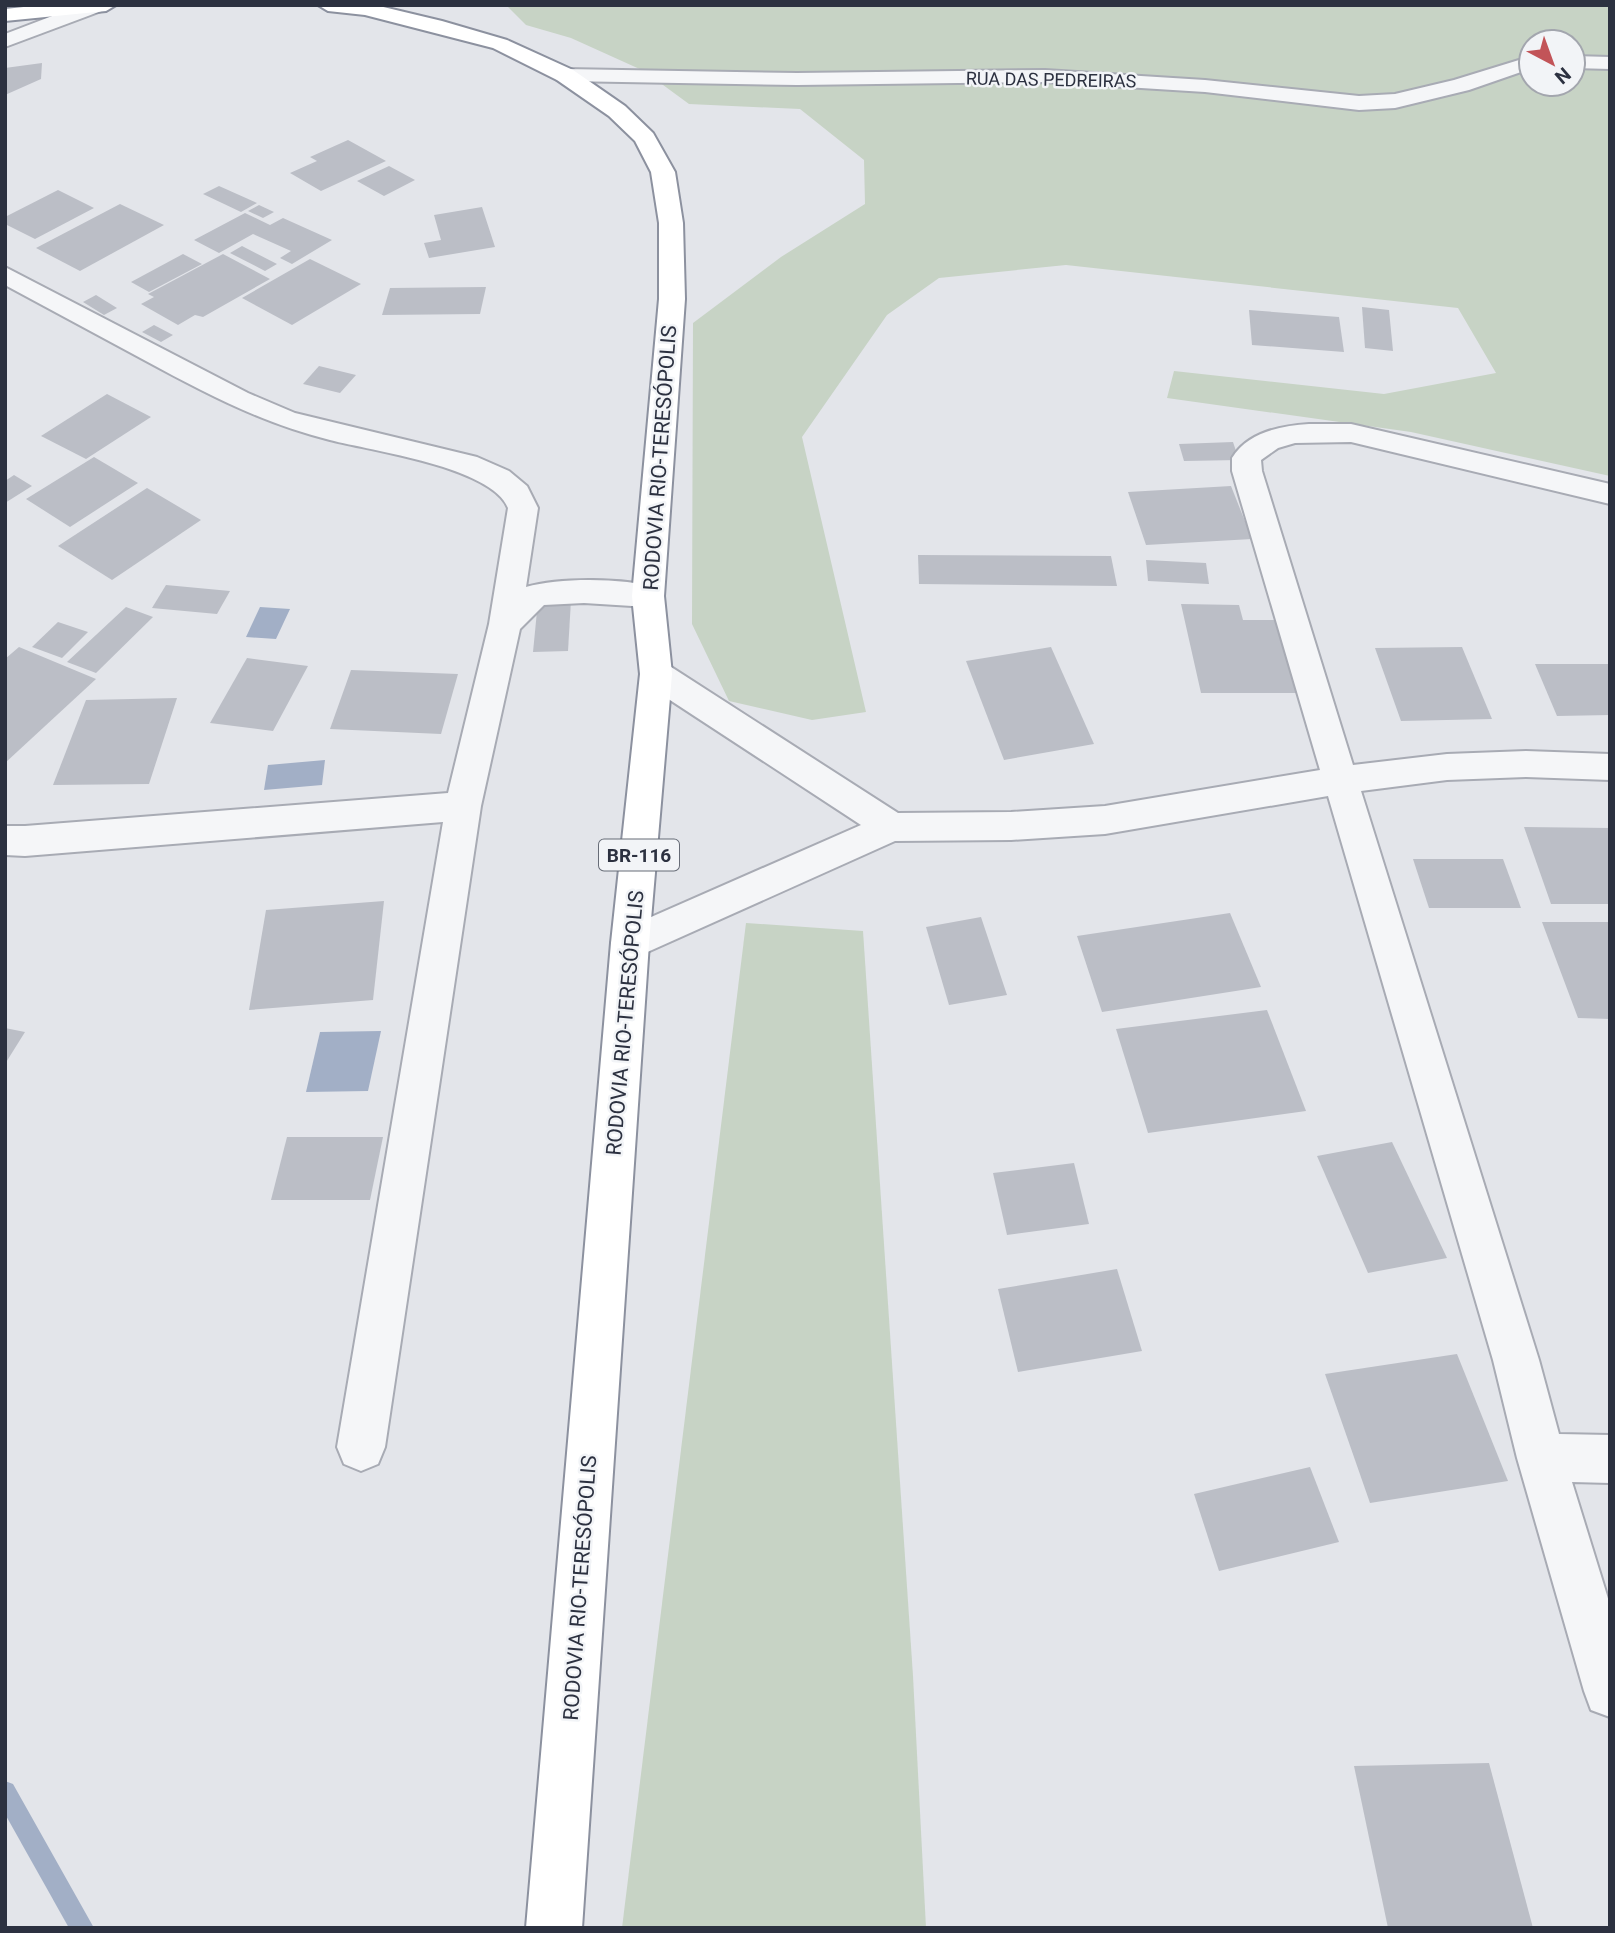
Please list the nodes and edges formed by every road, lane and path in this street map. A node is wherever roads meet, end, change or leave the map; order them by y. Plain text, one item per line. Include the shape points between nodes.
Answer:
1 (106, 5) edge
2 (328, 5) edge
3 (97, 6) edge
4 (5, 15) edge
5 (5, 41) edge
6 (1587, 62) edge
7 (1610, 63) edge
8 (1517, 67) edge
9 (565, 75) junction
10 (5, 275) edge
11 (1610, 494) edge
12 (648, 596) junction
13 (505, 624) junction
14 (656, 674) junction
15 (1610, 767) edge
16 (1342, 780) junction
17 (463, 806) junction
18 (891, 827) junction
19 (5, 840) edge
20 (630, 943) junction
21 (361, 1447) dead end
22 (1541, 1458) junction
23 (1610, 1458) edge
24 (1610, 1691) edge
25 (554, 1928) edge

1 - 3 highway
2 - 9 highway, RODOVIA RIO-TERESÓPOLIS / BR-116 via 365,9 500,44
3 - 4 highway
3 - 5 street
6 - 7 street
8 - 9 street, RUA DAS PEDREIRAS via 1395,101 1359,103 1205,86 1045,76 797,79
9 - 12 highway, RODOVIA RIO-TERESÓPOLIS / BR-116 via 617,111 645,138 663,172 671,223 672,299
10 - 13 street via 238,399 285,419 467,464 499,478 517,494 523,508
11 - 16 street via 1351,433 1314,432 1257,445 1246,458 1247,471
12 - 13 street via 536,595
12 - 14 highway, RODOVIA RIO-TERESÓPOLIS / BR-116
13 - 17 street
14 - 18 street
14 - 20 highway, RODOVIA RIO-TERESÓPOLIS / BR-116
15 - 16 street via 1447,766
16 - 18 street via 1105,820
16 - 22 street via 1516,1360
17 - 19 street
17 - 21 street
18 - 20 street
20 - 25 highway, RODOVIA RIO-TERESÓPOLIS / BR-116
22 - 23 street
22 - 24 street

